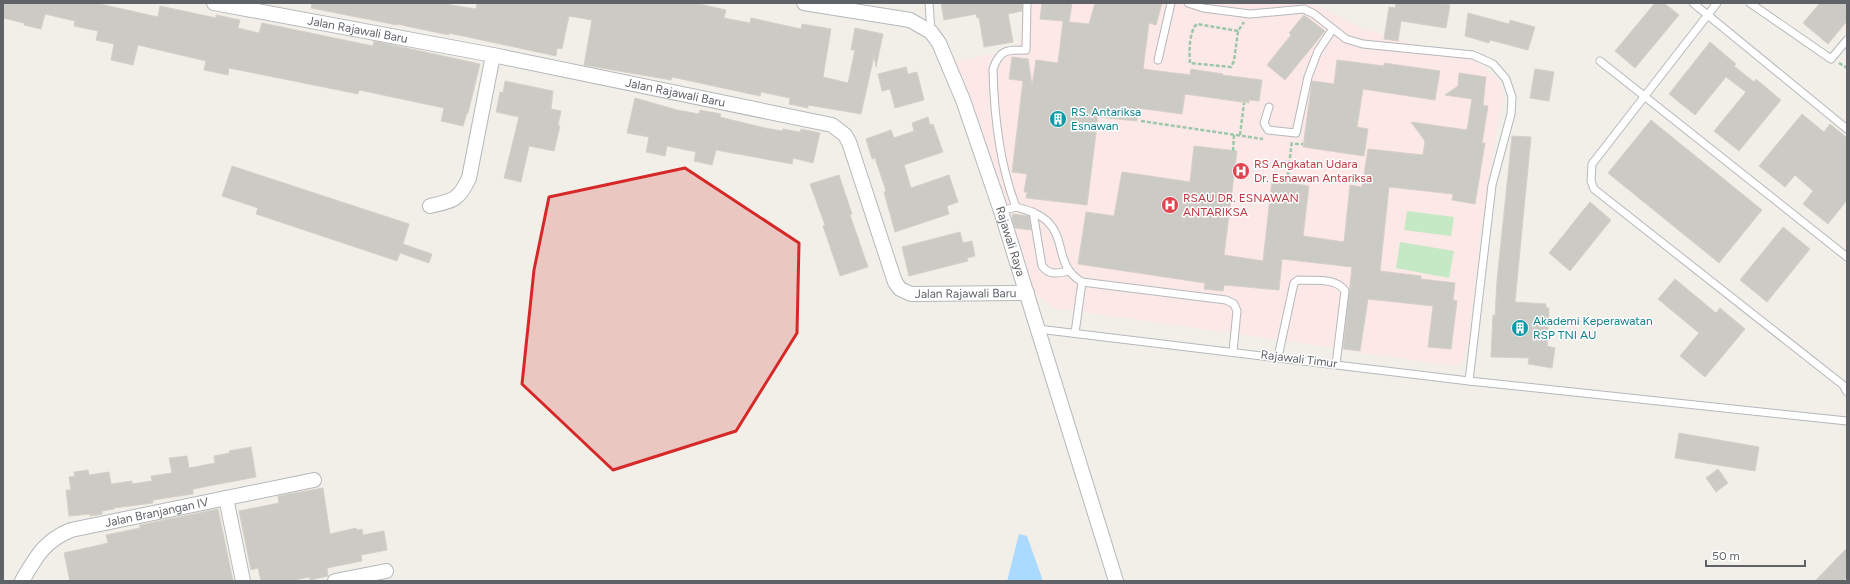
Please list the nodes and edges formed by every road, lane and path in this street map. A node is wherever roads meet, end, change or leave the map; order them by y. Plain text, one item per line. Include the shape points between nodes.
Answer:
1 (214, 3) edge
2 (804, 3) edge
3 (929, 3) edge
4 (1027, 3) edge
5 (1171, 3) edge
6 (1188, 3) edge
7 (1297, 3) edge
8 (1693, 3) edge
9 (1717, 3) edge
10 (1750, 3) edge
11 (850, 7) edge
12 (1304, 9) junction
13 (1250, 14) junction
14 (1708, 14) junction
15 (1332, 30) junction
16 (1238, 31) junction
17 (930, 32) junction
18 (1847, 40) edge
19 (493, 55) junction
20 (1158, 60) dead end
21 (1600, 61) dead end
22 (1644, 96) junction
23 (1244, 103) dead end
24 (1269, 107) dead end
25 (1140, 121) dead end
26 (1847, 129) edge
27 (1294, 133) junction
28 (1234, 135) junction
29 (1240, 135) junction
30 (1269, 140) dead end
31 (1284, 142) dead end
32 (1291, 143) junction
33 (1303, 144) dead end
34 (1233, 151) dead end
35 (1287, 182) dead end
36 (430, 206) dead end
37 (1016, 206) junction
38 (1002, 211) junction
39 (1033, 212) junction
40 (1847, 257) edge
41 (1068, 271) junction
42 (1082, 282) junction
43 (1027, 293) junction
44 (1038, 329) junction
45 (1075, 333) junction
46 (1234, 352) junction
47 (1278, 357) junction
48 (1336, 364) junction
49 (1469, 381) junction
50 (1847, 392) edge
51 (1847, 421) edge
52 (314, 480) dead end
53 (226, 498) junction
54 (386, 571) dead end
55 (22, 581) edge
56 (243, 581) edge
57 (335, 581) edge
58 (1116, 581) edge

1 - 19 street, Jalan Rajawali Baru
2 - 11 street, Rajawali Raya
3 - 17 lane
4 - 37 lane via 1026,50 1009,50 1001,53 993,69 999,140 1006,179
5 - 20 lane
6 - 13 lane via 1202,8
7 - 12 lane
8 - 14 lane
9 - 14 lane
10 - 18 lane via 1831,59
11 - 17 street, Rajawali Raya via 910,20
12 - 13 lane
12 - 15 lane
13 - 16 path
14 - 22 lane
14 - 26 lane
15 - 27 lane via 1318,51 1308,77 1298,131
15 - 49 lane via 1346,39 1363,44 1473,56 1493,64 1506,79 1512,97 1511,114 1492,185
16 - 16 path via 1231,66 1190,63 1192,36 1197,24
17 - 38 street, Rajawali Raya via 941,48 963,100
19 - 36 street via 469,178 455,199
19 - 43 street, Jalan Rajawali Baru via 832,125 845,135 848,142 895,282 900,289 911,294
21 - 22 lane
22 - 40 lane
22 - 50 lane via 1592,164 1591,181 1594,189 1842,385
23 - 29 path
24 - 27 lane via 1264,123 1268,130
25 - 28 path
27 - 32 path
28 - 29 path
28 - 34 path
29 - 30 path
31 - 32 path
32 - 33 path
32 - 35 path
37 - 38 lane
37 - 39 lane
38 - 43 street, Rajawali Raya
39 - 41 lane via 1053,228
39 - 41 lane via 1042,266 1052,274
41 - 42 lane
42 - 45 lane
42 - 46 lane via 1230,302 1237,311
43 - 44 street, Rajawali Raya
44 - 45 lane, Rajawali Timur
44 - 58 street, Rajawali Raya
45 - 46 lane, Rajawali Timur
46 - 47 lane, Rajawali Timur
47 - 48 lane, Rajawali Timur
47 - 48 lane via 1294,283 1298,280 1334,282 1341,285 1345,291
48 - 49 lane, Rajawali Timur
49 - 51 lane, Rajawali Timur
52 - 53 street, Jalan Branjangan IV
53 - 55 street, Jalan Branjangan IV via 65,532 40,551
53 - 56 street
54 - 57 street

